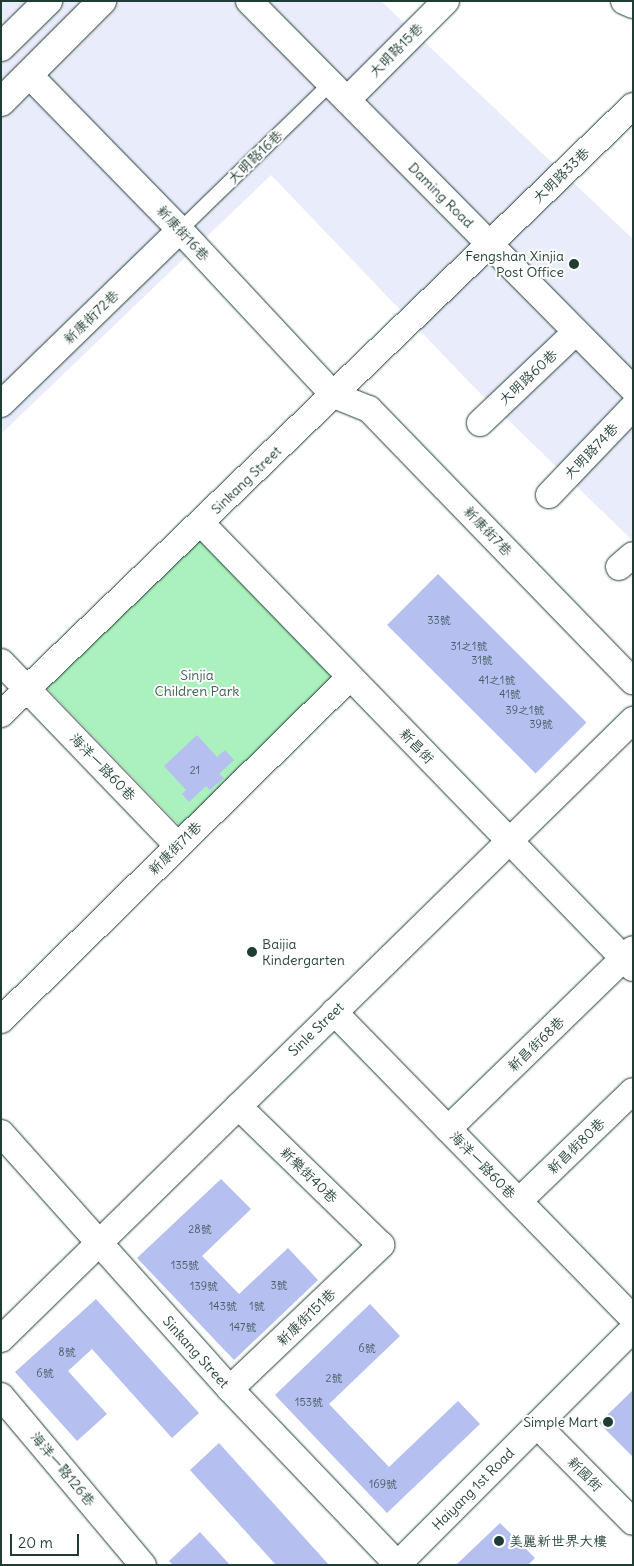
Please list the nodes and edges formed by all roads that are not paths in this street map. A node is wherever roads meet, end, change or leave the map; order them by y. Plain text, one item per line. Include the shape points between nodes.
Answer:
1 (48, 1) edge
2 (102, 1) edge
3 (249, 1) edge
4 (446, 1) edge
5 (624, 1) edge
6 (633, 6) edge
7 (1, 47) edge
8 (29, 75) junction
9 (338, 92) junction
10 (1, 102) edge
11 (633, 106) edge
12 (180, 230) junction
13 (490, 245) junction
14 (576, 332) junction
15 (633, 389) edge
16 (334, 395) junction
17 (1, 404) edge
18 (633, 407) edge
19 (480, 423) dead end
20 (548, 495) dead end
21 (201, 523) junction
22 (1, 662) edge
23 (350, 677) junction
24 (633, 681) edge
25 (28, 689) junction
26 (1, 714) edge
27 (633, 720) edge
28 (508, 840) junction
29 (178, 845) junction
30 (630, 959) edge
31 (334, 1012) junction
32 (1, 1020) edge
33 (633, 1091) edge
34 (238, 1106) junction
35 (448, 1129) junction
36 (1, 1133) edge
37 (518, 1201) junction
38 (97, 1243) junction
39 (381, 1245) joint
40 (633, 1318) edge
41 (633, 1329) edge
42 (1, 1339) edge
43 (230, 1389) junction
44 (1, 1396) edge
45 (537, 1425) junction
46 (633, 1522) edge
47 (143, 1565) edge
48 (398, 1565) edge

1 - 7 street
2 - 8 street
3 - 9 street, Daming Road
4 - 9 street, 大明路15巷
5 - 6 street
8 - 10 street
8 - 12 street, 新康街16巷
9 - 12 lane, 大明路16巷
9 - 13 street, Daming Road
11 - 13 street, 大明路33巷
12 - 16 street, 新康街16巷
12 - 17 street, 新康街72巷
13 - 14 street, Daming Road
13 - 16 street, Sinkang Street
14 - 15 street, Daming Road
14 - 19 street, 大明路60巷
16 - 21 street, Sinkang Street
16 - 24 street, 新康街7巷 via 369,409
18 - 20 street, 大明路74巷
21 - 23 street, 新昌街
21 - 25 street, Sinkang Street
22 - 25 street
23 - 28 street, 新昌街
23 - 29 street, 新康街71巷
25 - 26 street, Sinkang Street
25 - 29 street, 海洋一路60巷
27 - 28 street, Sinle Street
28 - 30 street, 新昌街
28 - 31 street, Sinle Street
29 - 32 street, 新康街71巷
30 - 35 street, 新昌街68巷
31 - 34 street, Sinle Street
31 - 35 street, 海洋一路60巷
33 - 37 street, 新昌街80巷
34 - 38 street, Sinle Street
34 - 39 street, 新樂街40巷
35 - 37 street, 海洋一路60巷
36 - 38 street, Sinkang Street
37 - 40 street, 海洋一路60巷
38 - 42 street, Sinle Street
38 - 43 street, Sinkang Street
39 - 43 street, 新康街151巷
41 - 45 street, Haiyang 1st Road
43 - 48 street, Sinkang Street
44 - 47 street, 海洋一路126巷
45 - 46 street, 新國街
45 - 48 street, Haiyang 1st Road

